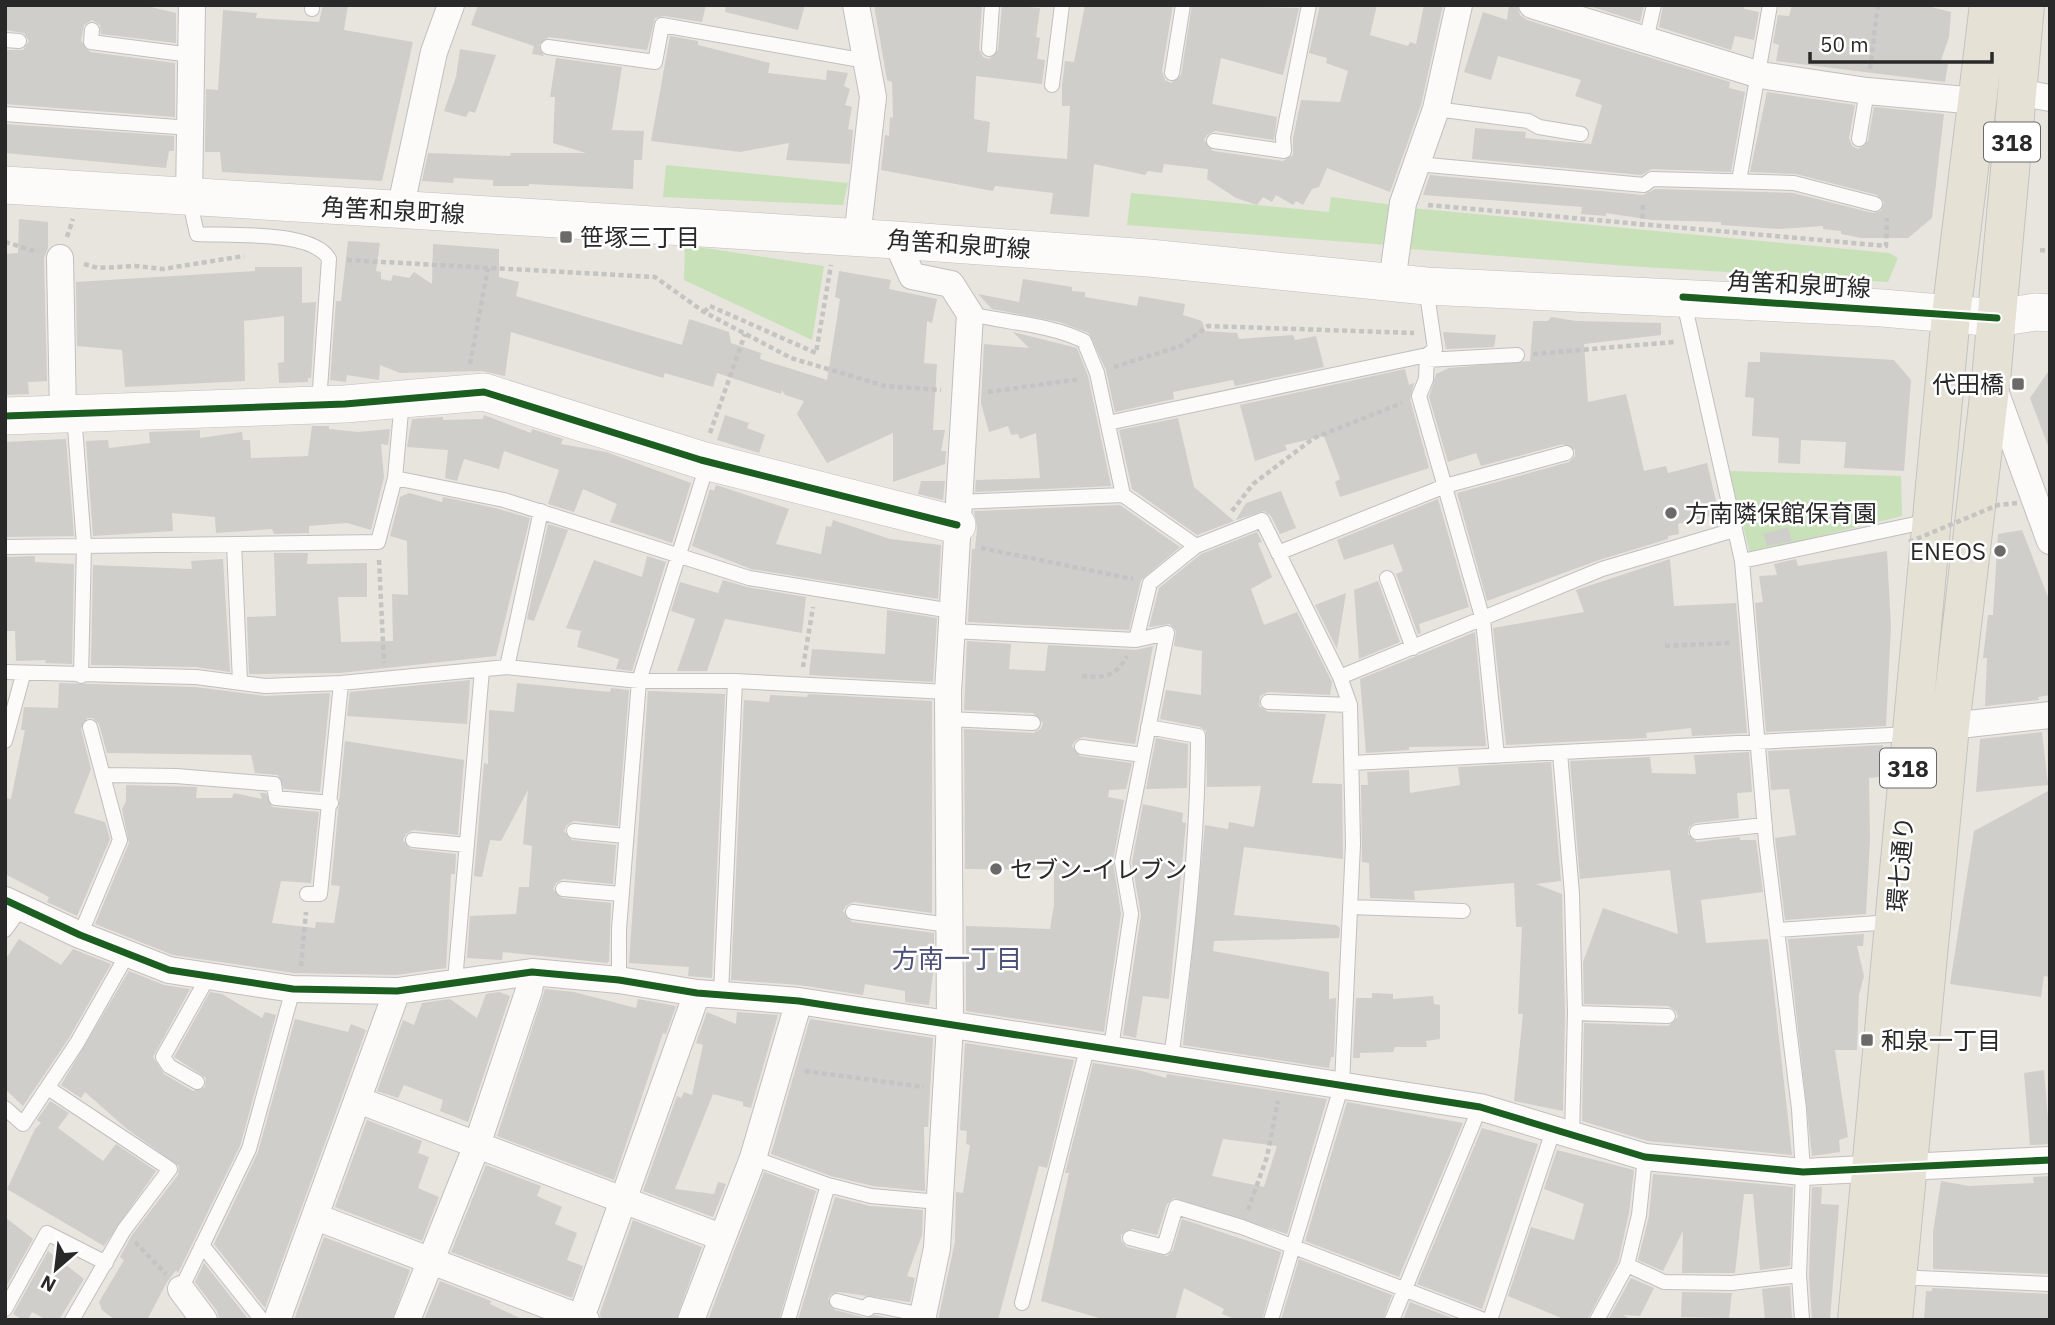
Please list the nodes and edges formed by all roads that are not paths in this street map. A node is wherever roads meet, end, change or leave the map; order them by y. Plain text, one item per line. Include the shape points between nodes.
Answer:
1 (192, 5) edge
2 (451, 5) edge
3 (856, 5) edge
4 (992, 5) edge
5 (1062, 5) edge
6 (1183, 5) edge
7 (1309, 5) edge
8 (1459, 5) edge
9 (1532, 5) edge
10 (1654, 5) edge
11 (1770, 5) edge
12 (1989, 5) edge
13 (2025, 5) edge
14 (92, 30) dead end
15 (1646, 40) junction
16 (548, 47) dead end
17 (989, 48) dead end
18 (191, 55) junction
19 (866, 61) junction
20 (1172, 73) dead end
21 (1760, 75) junction
22 (1052, 85) dead end
23 (1867, 91) junction
24 (2033, 95) edge
25 (1977, 101) junction
26 (1436, 108) junction
27 (5, 114) edge
28 (190, 128) junction
29 (1581, 134) dead end
30 (1859, 139) dead end
31 (1214, 141) dead end
32 (1417, 164) junction
33 (1739, 181) junction
34 (5, 185) edge
35 (189, 198) junction
36 (1875, 204) dead end
37 (400, 210) junction
38 (896, 240) junction
39 (845, 246) junction
40 (60, 258) road end
41 (1409, 284) junction
42 (1683, 297) junction
43 (2042, 312) edge
44 (970, 314) junction
45 (1951, 315) junction
46 (1997, 318) junction
47 (1517, 355) road end
48 (1426, 357) junction
49 (1991, 380) junction
50 (402, 398) junction
51 (318, 405) junction
52 (68, 414) junction
53 (5, 415) edge
54 (1108, 424) junction
55 (1566, 453) dead end
56 (704, 461) junction
57 (395, 478) junction
58 (1445, 486) junction
59 (1123, 495) junction
60 (541, 511) junction
61 (2037, 514) edge
62 (957, 523) junction
63 (1734, 530) junction
64 (1922, 531) junction
65 (2050, 541) edge
66 (234, 544) junction
67 (84, 545) junction
68 (1201, 545) junction
69 (5, 547) edge
70 (1279, 553) junction
71 (679, 555) junction
72 (1742, 561) junction
73 (1387, 578) dead end
74 (1483, 620) junction
75 (951, 621) junction
76 (1136, 640) junction
77 (1413, 648) junction
78 (507, 667) junction
79 (482, 670) junction
80 (5, 672) edge
81 (23, 675) junction
82 (81, 676) junction
83 (1340, 677) junction
84 (639, 681) junction
85 (735, 681) junction
86 (240, 682) junction
87 (341, 683) junction
88 (948, 692) junction
89 (1268, 702) dead end
90 (1350, 705) junction
91 (2050, 715) edge
92 (948, 719) junction
93 (1033, 723) dead end
94 (1950, 726) junction
95 (90, 727) dead end
96 (1148, 727) junction
97 (1911, 734) junction
98 (5, 741) edge
99 (1756, 742) junction
100 (1082, 747) dead end
101 (1560, 754) junction
102 (1143, 755) junction
103 (1497, 757) junction
104 (1352, 763) junction
105 (104, 775) junction
106 (331, 803) junction
107 (1765, 825) junction
108 (574, 831) dead end
109 (1697, 832) dead end
110 (625, 836) junction
111 (413, 840) dead end
112 (467, 845) junction
113 (563, 888) dead end
114 (307, 894) road end
115 (621, 894) junction
116 (13, 904) edge
117 (1350, 907) junction
118 (1463, 911) dead end
119 (853, 912) dead end
120 (1895, 922) junction
121 (949, 925) junction
122 (5, 930) edge
123 (1778, 930) junction
124 (80, 935) junction
125 (127, 955) junction
126 (532, 972) junction
127 (208, 977) junction
128 (619, 980) junction
129 (455, 981) junction
130 (296, 989) junction
131 (397, 991) junction
132 (709, 993) junction
133 (799, 1001) junction
134 (1575, 1013) junction
135 (1668, 1016) dead end
136 (950, 1024) junction
137 (1099, 1046) junction
138 (1171, 1058) junction
139 (197, 1082) dead end
140 (1342, 1084) junction
141 (48, 1088) junction
142 (358, 1100) junction
143 (1480, 1107) junction
144 (5, 1108) edge
145 (1562, 1133) junction
146 (477, 1145) junction
147 (1645, 1157) junction
148 (753, 1158) junction
149 (2050, 1160) edge
150 (1891, 1167) junction
151 (1803, 1172) junction
152 (828, 1185) junction
153 (623, 1200) junction
154 (939, 1202) junction
155 (316, 1217) junction
156 (721, 1237) junction
157 (1130, 1238) dead end
158 (202, 1245) junction
159 (1293, 1247) junction
160 (430, 1260) junction
161 (106, 1264) junction
162 (1627, 1265) junction
163 (1799, 1275) junction
164 (1896, 1277) junction
165 (2050, 1284) edge
166 (181, 1289) joint
167 (1406, 1290) junction
168 (837, 1301) dead end
169 (1022, 1303) dead end
170 (5, 1309) edge
171 (922, 1317) edge
172 (575, 1318) edge
173 (72, 1320) edge
174 (204, 1320) edge
175 (262, 1320) edge
176 (277, 1320) edge
177 (407, 1320) edge
178 (691, 1320) edge
179 (788, 1320) edge
180 (1271, 1320) edge
181 (1392, 1320) edge
182 (1484, 1320) edge
183 (1490, 1320) edge
184 (1597, 1320) edge
185 (1802, 1320) edge
186 (1857, 1320) edge
187 (1893, 1320) edge

1 - 18 street
2 - 37 street via 434,52
3 - 19 street
4 - 17 lane
5 - 22 lane
6 - 20 lane
7 - 31 lane via 1284,151
8 - 26 street
9 - 15 street
10 - 15 lane
11 - 21 lane
12 - 25 main road, 318
13 - 24 main road, 318
14 - 18 lane via 91,42
15 - 21 street
16 - 19 lane via 655,62 662,25
18 - 28 street
19 - 39 street via 873,97
21 - 23 street
21 - 33 lane
23 - 25 street
23 - 30 lane
24 - 46 main road, 318
25 - 45 main road, 318
26 - 29 lane
26 - 32 street
27 - 28 lane
28 - 35 street
32 - 33 lane via 1644,185 1652,179
32 - 41 street via 1403,203
33 - 36 lane via 1794,183
34 - 35 main road, 角筈和泉町線
35 - 37 main road, 角筈和泉町線
35 - 51 lane via 197,234 305,241 324,250 329,260
37 - 39 main road, 角筈和泉町線
38 - 39 main road, 角筈和泉町線
38 - 41 main road, 角筈和泉町線 via 1149,258
38 - 44 street via 912,276 951,284
40 - 52 street
41 - 42 main road, 角筈和泉町線
41 - 48 lane via 1435,349
42 - 45 main road, 角筈和泉町線
42 - 63 lane
43 - 46 main road, 角筈和泉町線
44 - 54 lane via 1062,330 1084,341 1097,373
44 - 62 street
45 - 46 main road, 角筈和泉町線
45 - 64 main road, 環七通り / 318
46 - 49 main road, 318
47 - 48 lane
48 - 54 lane
48 - 58 lane via 1426,379 1419,396
49 - 61 street
49 - 94 main road, 環七通り / 318
50 - 51 main road
50 - 56 main road via 484,392
50 - 57 lane
51 - 52 main road
52 - 53 main road
52 - 67 lane
54 - 59 lane
55 - 58 lane
56 - 62 main road
56 - 71 lane
57 - 60 lane
57 - 66 lane via 378,542
58 - 70 lane
58 - 74 lane
59 - 62 lane
59 - 68 lane
60 - 71 lane
60 - 78 lane
61 - 65 street
62 - 75 street
63 - 72 lane
63 - 74 lane via 1602,569
64 - 72 lane
64 - 97 main road, 環七通り / 318
66 - 67 lane
66 - 86 lane
67 - 69 lane
67 - 82 lane
68 - 70 lane via 1262,520
68 - 76 lane via 1150,583
70 - 83 lane
71 - 75 lane via 749,578 816,588
71 - 84 lane
72 - 99 lane
73 - 77 lane
74 - 77 lane
74 - 103 lane
75 - 76 lane
75 - 88 street
76 - 96 lane via 1167,633
77 - 83 lane
78 - 79 lane
78 - 84 lane
79 - 87 lane
79 - 112 lane
80 - 81 lane
81 - 82 lane
81 - 98 lane
82 - 86 lane
83 - 90 lane
84 - 85 lane
84 - 110 lane
85 - 88 lane
85 - 132 lane
86 - 87 lane via 265,686
87 - 106 lane
88 - 92 street
89 - 90 lane
90 - 104 lane
91 - 94 street
92 - 93 lane
92 - 121 street
94 - 150 main road, 環七通り / 318
95 - 105 lane
96 - 102 lane
96 - 138 lane via 1198,736 1191,916
97 - 99 lane
97 - 120 main road, 環七通り / 318
99 - 101 lane
99 - 107 lane
100 - 102 lane
101 - 103 lane
101 - 134 lane via 1572,894
102 - 137 lane via 1122,862 1131,914
103 - 104 lane
104 - 117 lane
105 - 106 lane via 274,784 276,798
105 - 124 lane via 120,840
106 - 114 lane via 320,894
107 - 109 lane
107 - 123 lane
108 - 110 lane
110 - 115 lane
111 - 112 lane
112 - 129 lane
113 - 115 lane
115 - 128 lane
116 - 122 lane
116 - 124 street
117 - 118 lane
117 - 140 lane
119 - 121 lane
120 - 123 lane
120 - 150 main road, 環七通り / 318
121 - 136 street
123 - 151 lane
124 - 125 street
125 - 127 street
125 - 141 lane
126 - 128 street
126 - 129 street
126 - 146 street
127 - 130 street
127 - 139 lane via 163,1057 169,1066
128 - 132 street
129 - 131 street
130 - 131 street
130 - 158 lane via 249,1149
131 - 142 street
132 - 133 street
132 - 153 street
133 - 136 street
133 - 148 street
134 - 135 lane
134 - 145 lane
136 - 137 street
136 - 154 street
137 - 138 street
137 - 169 lane
138 - 140 street
140 - 143 street
140 - 159 lane
141 - 144 lane via 23,1124
141 - 161 lane via 170,1169 124,1230
142 - 146 street
142 - 155 street
143 - 145 street
143 - 167 lane
145 - 147 street
145 - 183 lane
146 - 153 street
146 - 160 street
147 - 151 street
147 - 162 lane via 1639,1215
148 - 152 lane
148 - 156 street
149 - 150 street
150 - 151 street
150 - 164 main road, 環七通り / 318
150 - 186 main road, 環七通り / 318
151 - 163 lane
152 - 154 lane via 871,1196
152 - 179 lane
153 - 156 street
153 - 172 street
154 - 171 street via 937,1248
155 - 160 street
155 - 176 street
156 - 178 street
157 - 159 lane via 1164,1247 1176,1207
158 - 166 lane
158 - 175 lane
159 - 167 lane
159 - 180 lane
160 - 172 street
160 - 177 street
161 - 170 lane via 47,1233
161 - 173 lane
162 - 163 lane via 1664,1282 1732,1283
162 - 184 lane
163 - 185 lane
164 - 165 lane
164 - 187 main road, 環七通り / 318
166 - 174 street
167 - 181 lane
167 - 182 lane
168 - 171 lane

